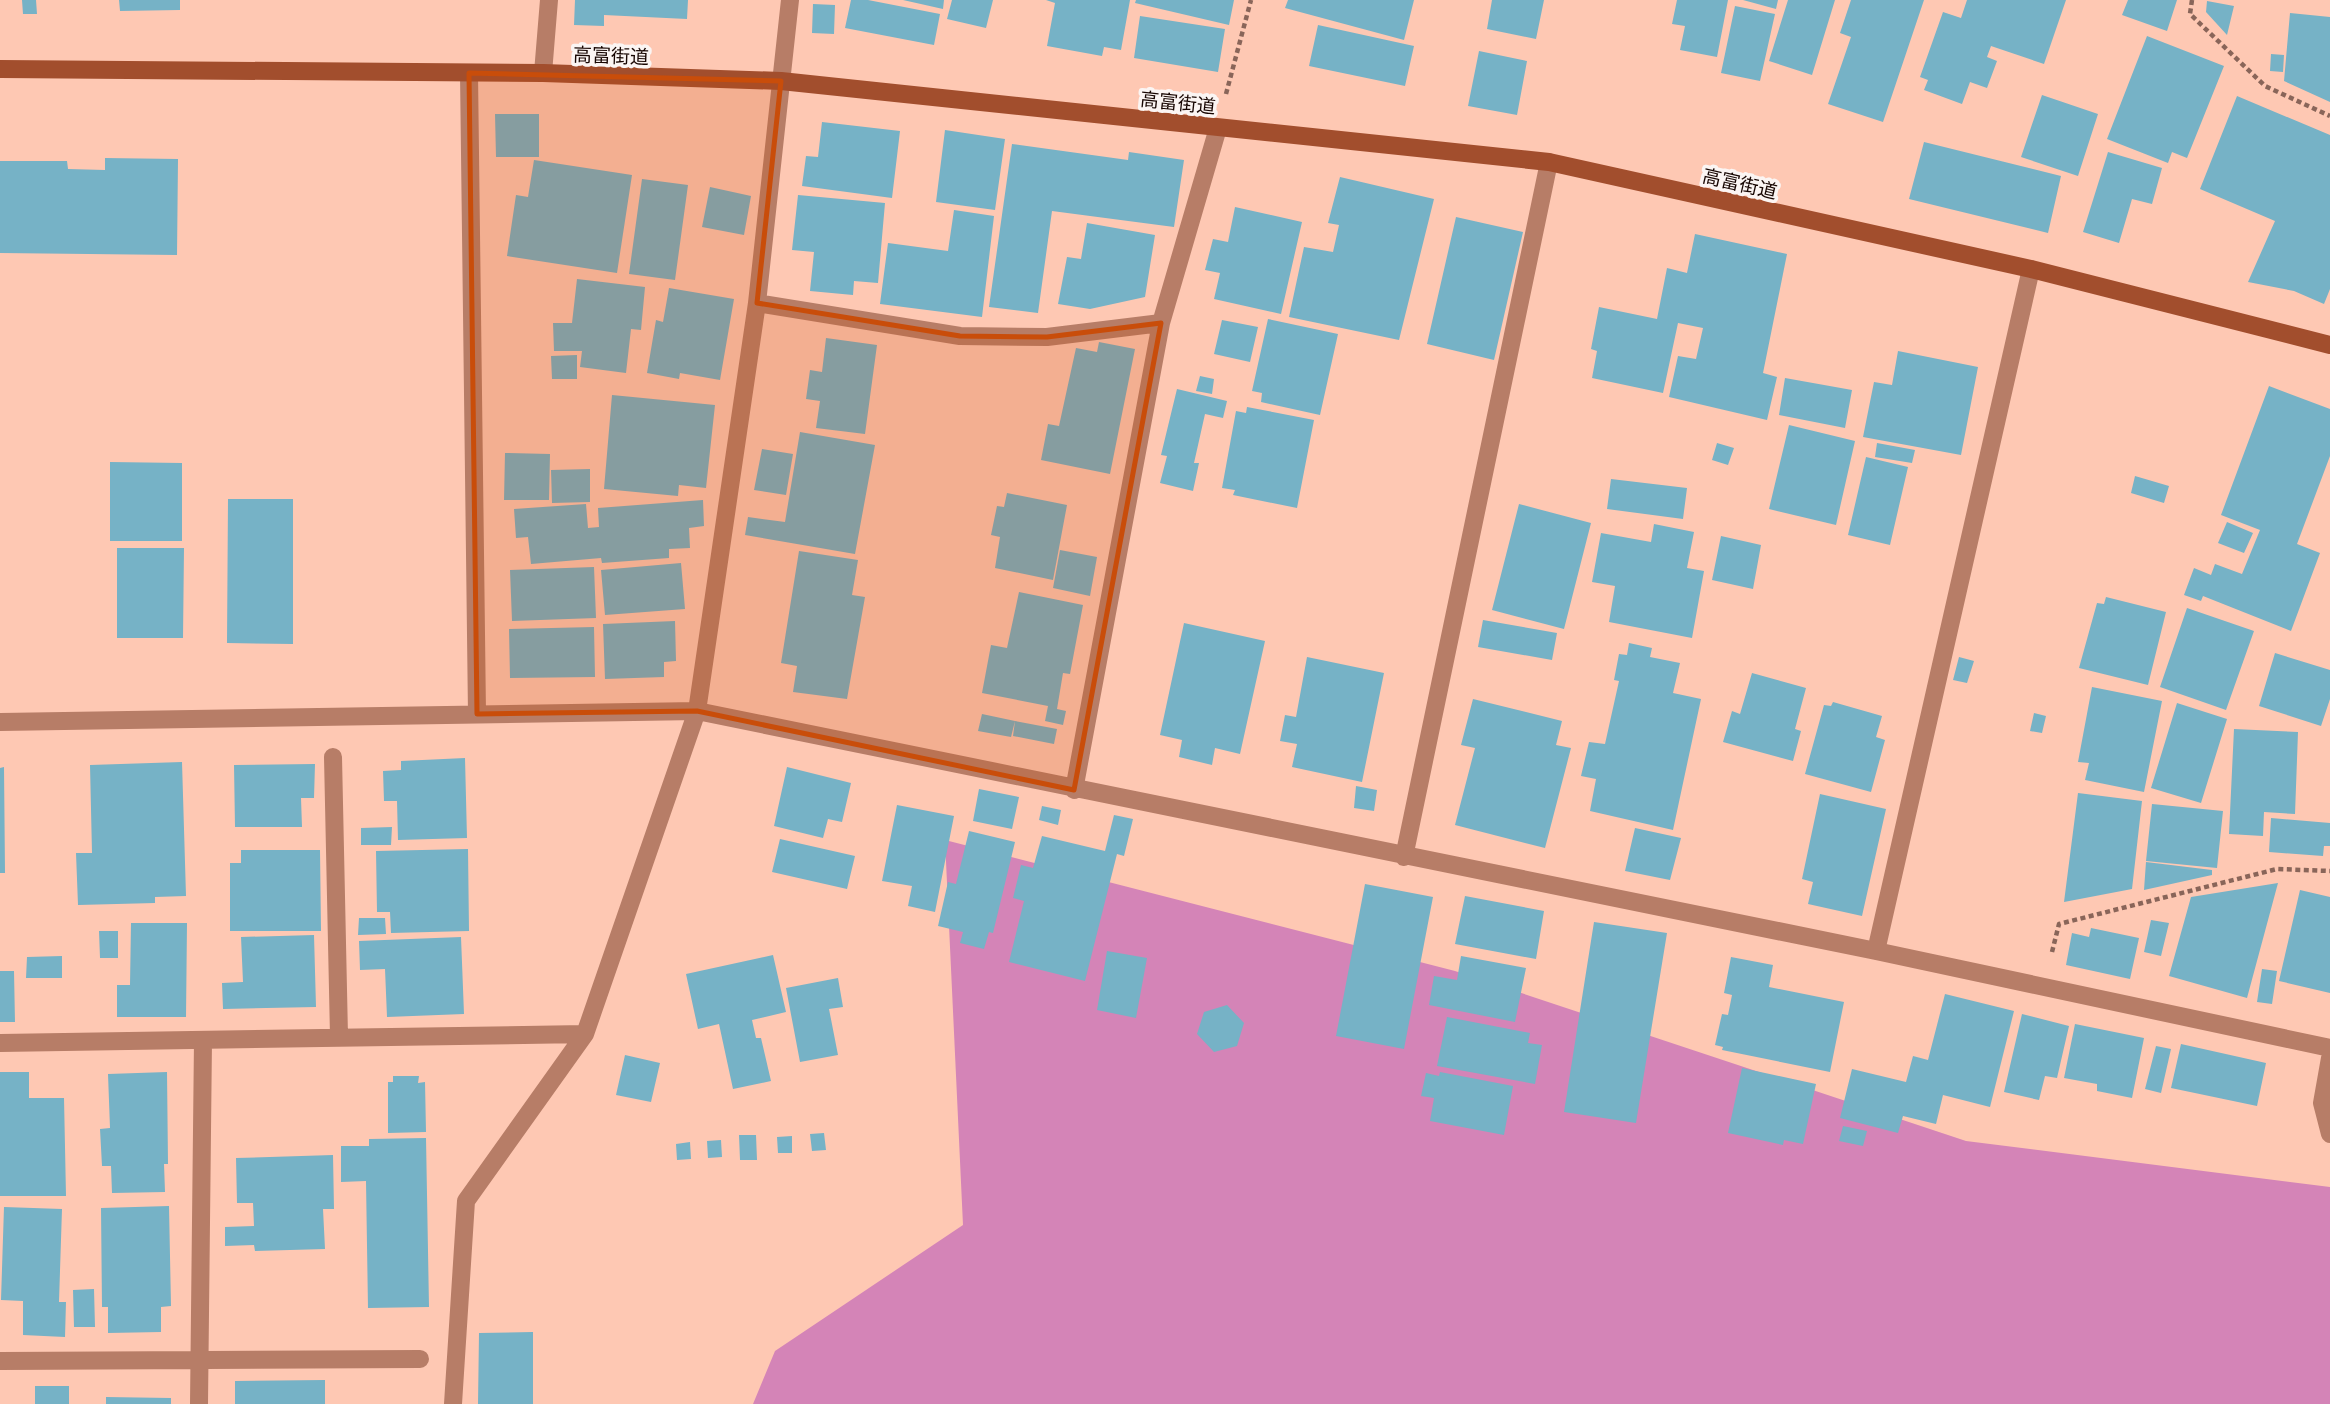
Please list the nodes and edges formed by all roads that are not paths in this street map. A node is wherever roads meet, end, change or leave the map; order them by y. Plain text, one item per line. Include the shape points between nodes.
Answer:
1 (549, 0) edge
2 (790, 0) edge
3 (0, 69) edge
4 (469, 73) junction
5 (543, 73) junction
6 (781, 81) junction
7 (1218, 128) junction
8 (1549, 162) junction
9 (2031, 269) junction
10 (757, 303) junction
11 (1161, 323) junction
12 (2330, 345) edge
13 (697, 711) junction
14 (477, 715) junction
15 (0, 722) edge
16 (332, 757) dead end
17 (1074, 790) junction
18 (1404, 857) junction
19 (1876, 951) junction
20 (585, 1034) junction
21 (339, 1036) junction
22 (203, 1040) junction
23 (0, 1043) edge
24 (2330, 1048) edge
25 (2330, 1058) edge
26 (2330, 1134) edge
27 (420, 1359) dead end
28 (199, 1360) junction
29 (0, 1361) edge
30 (199, 1404) edge
31 (453, 1404) edge

1 - 5 street
2 - 6 street
3 - 4 street, 高富街道
4 - 5 street, 高富街道
4 - 14 street
5 - 6 street, 高富街道
6 - 7 street, 高富街道
6 - 10 street
7 - 8 street, 高富街道
7 - 11 street
8 - 9 street, 高富街道
8 - 18 street
9 - 12 street, 高富街道
9 - 19 street
10 - 11 street via 960,336 1047,337
10 - 13 street
11 - 17 street
13 - 14 street
13 - 17 street
13 - 20 street
14 - 15 street
16 - 21 street
17 - 18 street
18 - 19 street
19 - 24 street
20 - 21 street
20 - 31 street via 466,1202
21 - 22 street
22 - 23 street
22 - 28 street
25 - 26 street via 2322,1103
27 - 28 street
28 - 29 street
28 - 30 street

